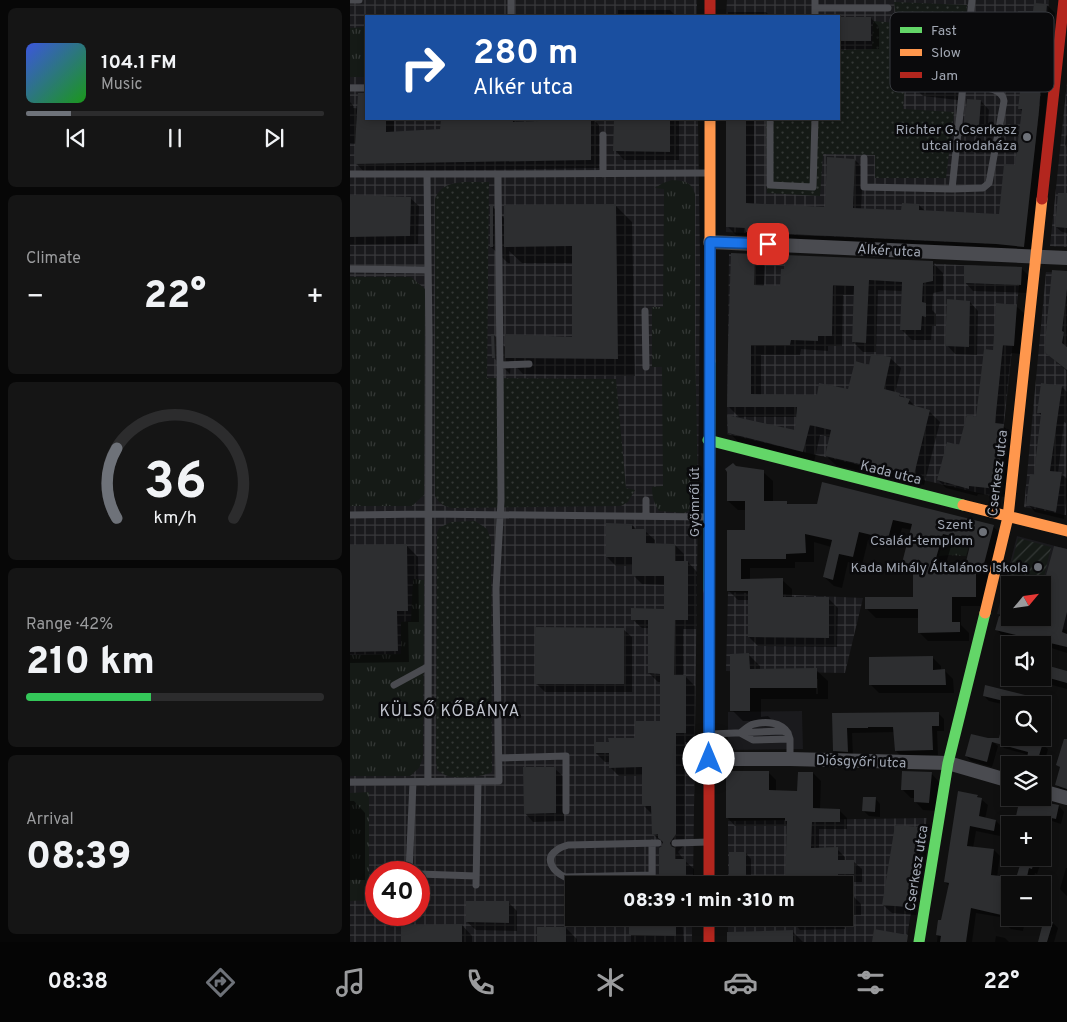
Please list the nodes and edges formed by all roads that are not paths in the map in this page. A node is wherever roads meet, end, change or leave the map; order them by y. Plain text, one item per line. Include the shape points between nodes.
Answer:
1 (350, 0) edge
2 (359, 0) edge
3 (511, 0) edge
4 (710, 0) edge
5 (1065, 0) edge
6 (815, 4) edge
7 (888, 8) dead end
8 (511, 15) edge
9 (710, 15) edge
10 (350, 88) edge
11 (365, 88) edge
12 (962, 92) edge
13 (1000, 92) edge
14 (710, 120) edge
15 (770, 120) edge
16 (814, 120) edge
17 (603, 135) dead end
18 (864, 158) dead end
19 (710, 173) junction
20 (350, 174) edge
21 (427, 174) junction
22 (498, 174) junction
23 (603, 174) junction
24 (952, 189) junction
25 (710, 242) junction
26 (1036, 257) junction
27 (1067, 258) edge
28 (350, 268) edge
29 (427, 270) junction
30 (645, 311) dead end
31 (529, 364) dead end
32 (500, 365) junction
33 (646, 367) dead end
34 (708, 440) junction
35 (646, 500) dead end
36 (427, 514) junction
37 (500, 514) junction
38 (350, 515) edge
39 (646, 516) junction
40 (709, 517) junction
41 (1008, 517) junction
42 (1067, 531) edge
43 (428, 667) junction
44 (394, 685) dead end
45 (740, 733) junction
46 (709, 734) junction
47 (789, 736) junction
48 (500, 758) junction
49 (709, 759) junction
50 (790, 759) junction
51 (948, 763) junction
52 (1001, 778) edge
53 (350, 782) edge
54 (412, 782) junction
55 (428, 782) junction
56 (478, 782) junction
57 (1051, 794) edge
58 (1067, 798) edge
59 (566, 811) dead end
60 (709, 842) junction
61 (655, 843) joint
62 (675, 843) dead end
63 (409, 861) edge
64 (430, 874) edge
65 (476, 876) junction
66 (709, 876) edge
67 (476, 885) dead end
68 (709, 926) edge
69 (709, 942) edge
70 (919, 942) edge

1 - 2 lane
3 - 8 lane
4 - 9 street
5 - 26 street, Cserkesz utca
6 - 7 lane
10 - 11 lane
12 - 24 lane
13 - 24 lane via 1004,102 989,183 983,188
14 - 19 street, Gyömrői út
15 - 16 lane via 770,184 813,187
17 - 23 lane
18 - 24 lane via 864,187
19 - 23 lane
19 - 25 street, Gyömrői út
20 - 21 lane
21 - 22 lane
21 - 29 lane
22 - 23 lane
22 - 32 lane
25 - 26 street, Alkér utca
25 - 34 street, Gyömrői út
26 - 27 street, Alkér utca
26 - 41 street, Cserkesz utca
28 - 29 lane
29 - 36 lane
30 - 33 lane
31 - 32 lane
32 - 37 lane
34 - 40 street, Gyömrői út
34 - 41 street, Kada utca
35 - 39 lane
36 - 37 lane
36 - 38 lane
36 - 43 lane
37 - 39 lane
37 - 48 lane via 496,589
39 - 40 lane
40 - 46 street, Gyömrői út
41 - 42 street, Kada utca
41 - 51 street, Cserkesz utca
43 - 44 lane
43 - 55 lane
45 - 46 lane
45 - 47 lane via 753,740
45 - 47 lane via 752,724 778,723
46 - 49 street, Gyömrői út
47 - 50 lane
48 - 56 lane via 499,781
48 - 59 lane via 566,756
49 - 50 street, Diósgyőri utca
49 - 60 street, Gyömrői út
50 - 51 street, Diósgyőri utca
51 - 52 street, Diósgyőri utca
51 - 70 street, Cserkesz utca
53 - 54 lane
54 - 55 lane
54 - 63 lane
55 - 56 lane
56 - 65 lane
57 - 58 street
60 - 62 lane
60 - 66 street, Gyömrői út
61 - 61 lane via 568,845 556,850 551,857 551,866 565,877 652,875
64 - 65 lane
65 - 67 lane
68 - 69 street

